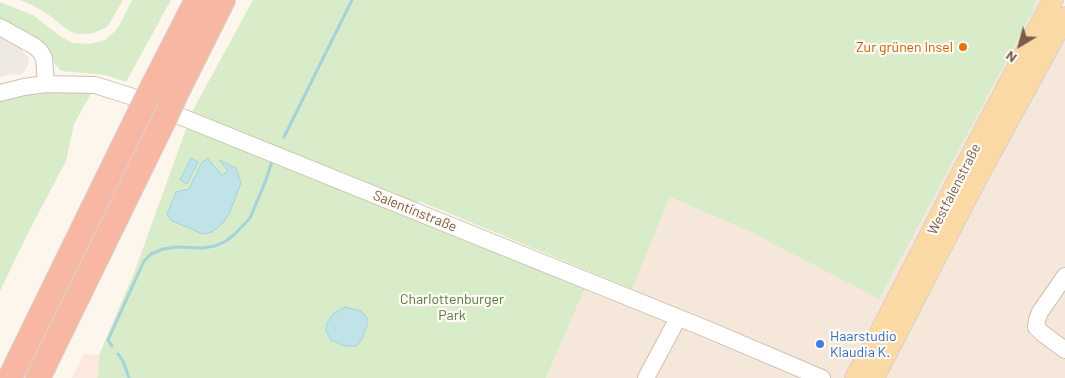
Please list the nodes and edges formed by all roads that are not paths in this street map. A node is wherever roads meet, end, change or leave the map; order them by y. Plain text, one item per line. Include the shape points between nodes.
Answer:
1 (197, 0) edge
2 (223, 0) edge
3 (230, 0) edge
4 (1053, 0) edge
5 (1065, 17) edge
6 (0, 27) edge
7 (197, 51) junction
8 (46, 84) junction
9 (0, 93) edge
10 (1065, 276) edge
11 (678, 318) junction
12 (1065, 350) edge
13 (10, 378) edge
14 (38, 378) edge
15 (646, 378) edge
16 (822, 378) edge
17 (855, 378) edge
18 (874, 378) edge

1 - 13 highway, bridge
2 - 7 highway
3 - 7 highway
4 - 17 main road, Westfalenstraße
5 - 18 main road, Westfalenstraße
6 - 8 street via 40,51 44,58
7 - 14 highway, bridge
8 - 9 street, Salentinstraße
8 - 11 street, Salentinstraße via 95,85 130,96
10 - 12 street via 1036,320 1036,327
11 - 15 street
11 - 16 street, Salentinstraße

